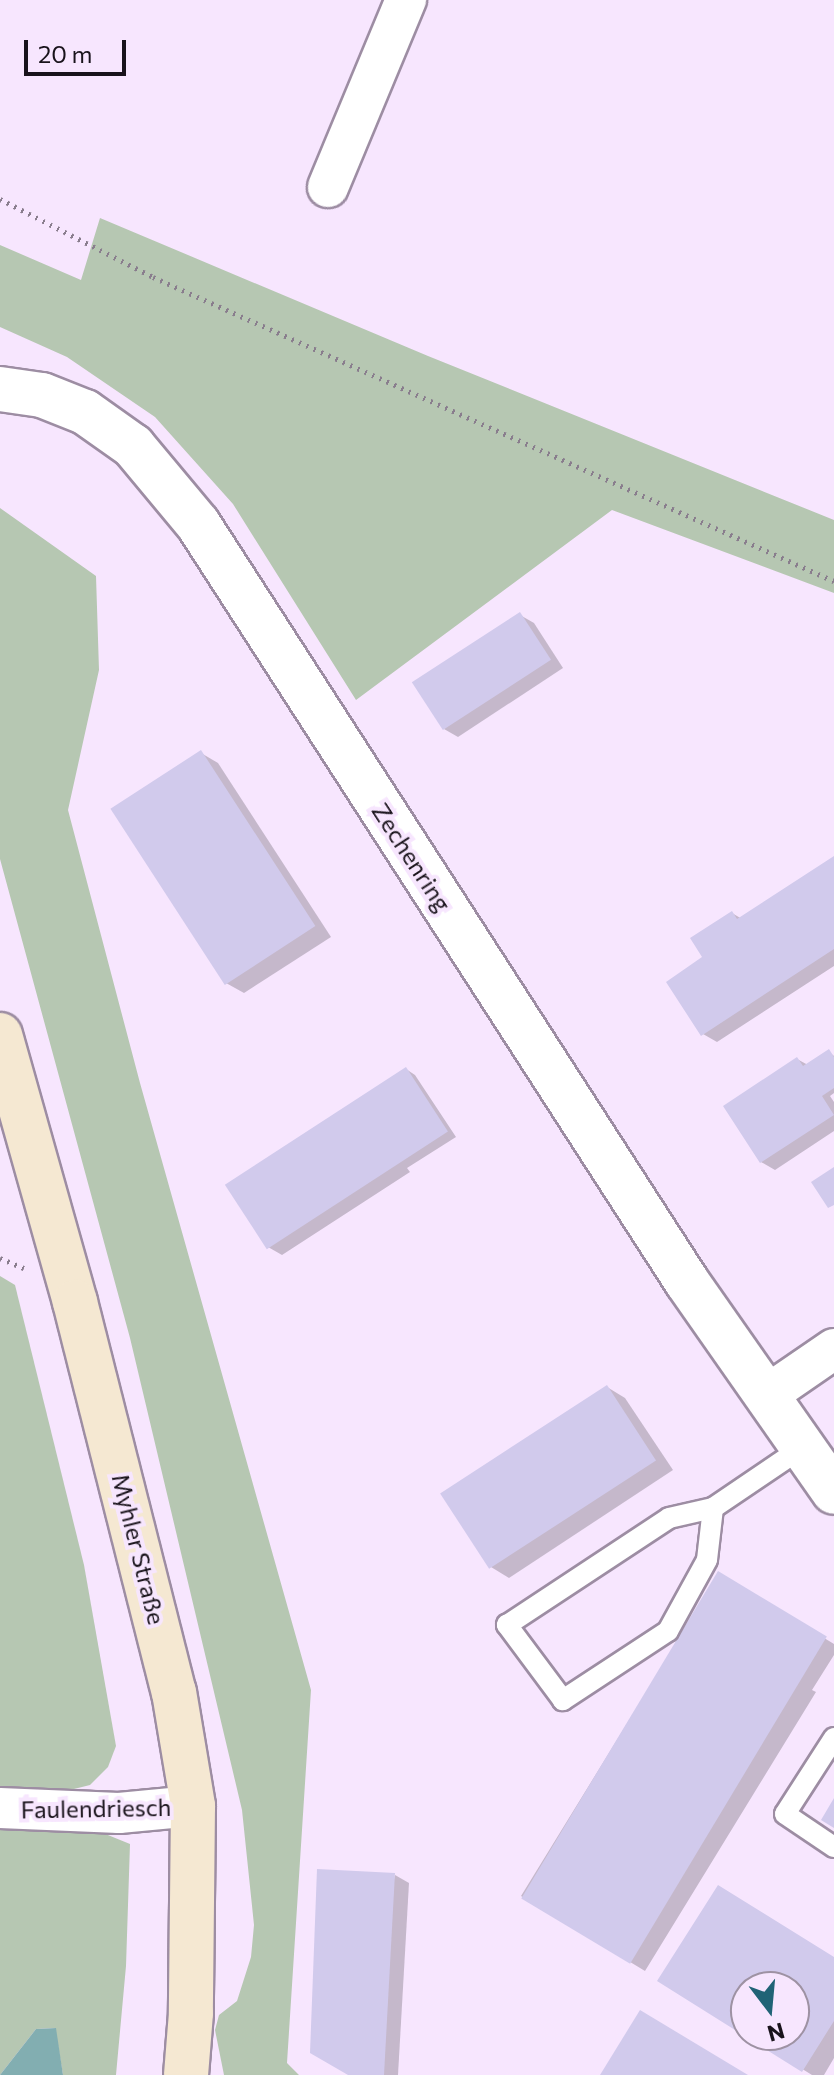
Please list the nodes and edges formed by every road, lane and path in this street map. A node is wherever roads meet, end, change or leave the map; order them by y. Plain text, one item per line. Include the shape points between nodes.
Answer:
1 (406, 0) edge
2 (328, 187) dead end
3 (0, 199) edge
4 (0, 389) edge
5 (834, 581) edge
6 (0, 1035) edge
7 (834, 1349) edge
8 (767, 1395) junction
9 (803, 1447) junction
10 (834, 1492) edge
11 (713, 1508) junction
12 (834, 1738) edge
13 (193, 1806) junction
14 (0, 1808) edge
15 (834, 1847) edge
16 (186, 2075) edge

1 - 2 street
3 - 5 path via 153,277
4 - 8 street, Zechenring via 42,395 85,412 133,446 198,524 670,1256
6 - 13 main road, Myhler Straße via 149,1583
7 - 8 street
8 - 9 street, Zechenring
9 - 10 street, Zechenring
9 - 11 lane
11 - 11 lane via 669,1518 507,1625 563,1700 668,1631 707,1560
12 - 15 lane via 785,1814
13 - 14 street, Faulendriesch via 119,1813
13 - 16 main road, Myhler Straße

